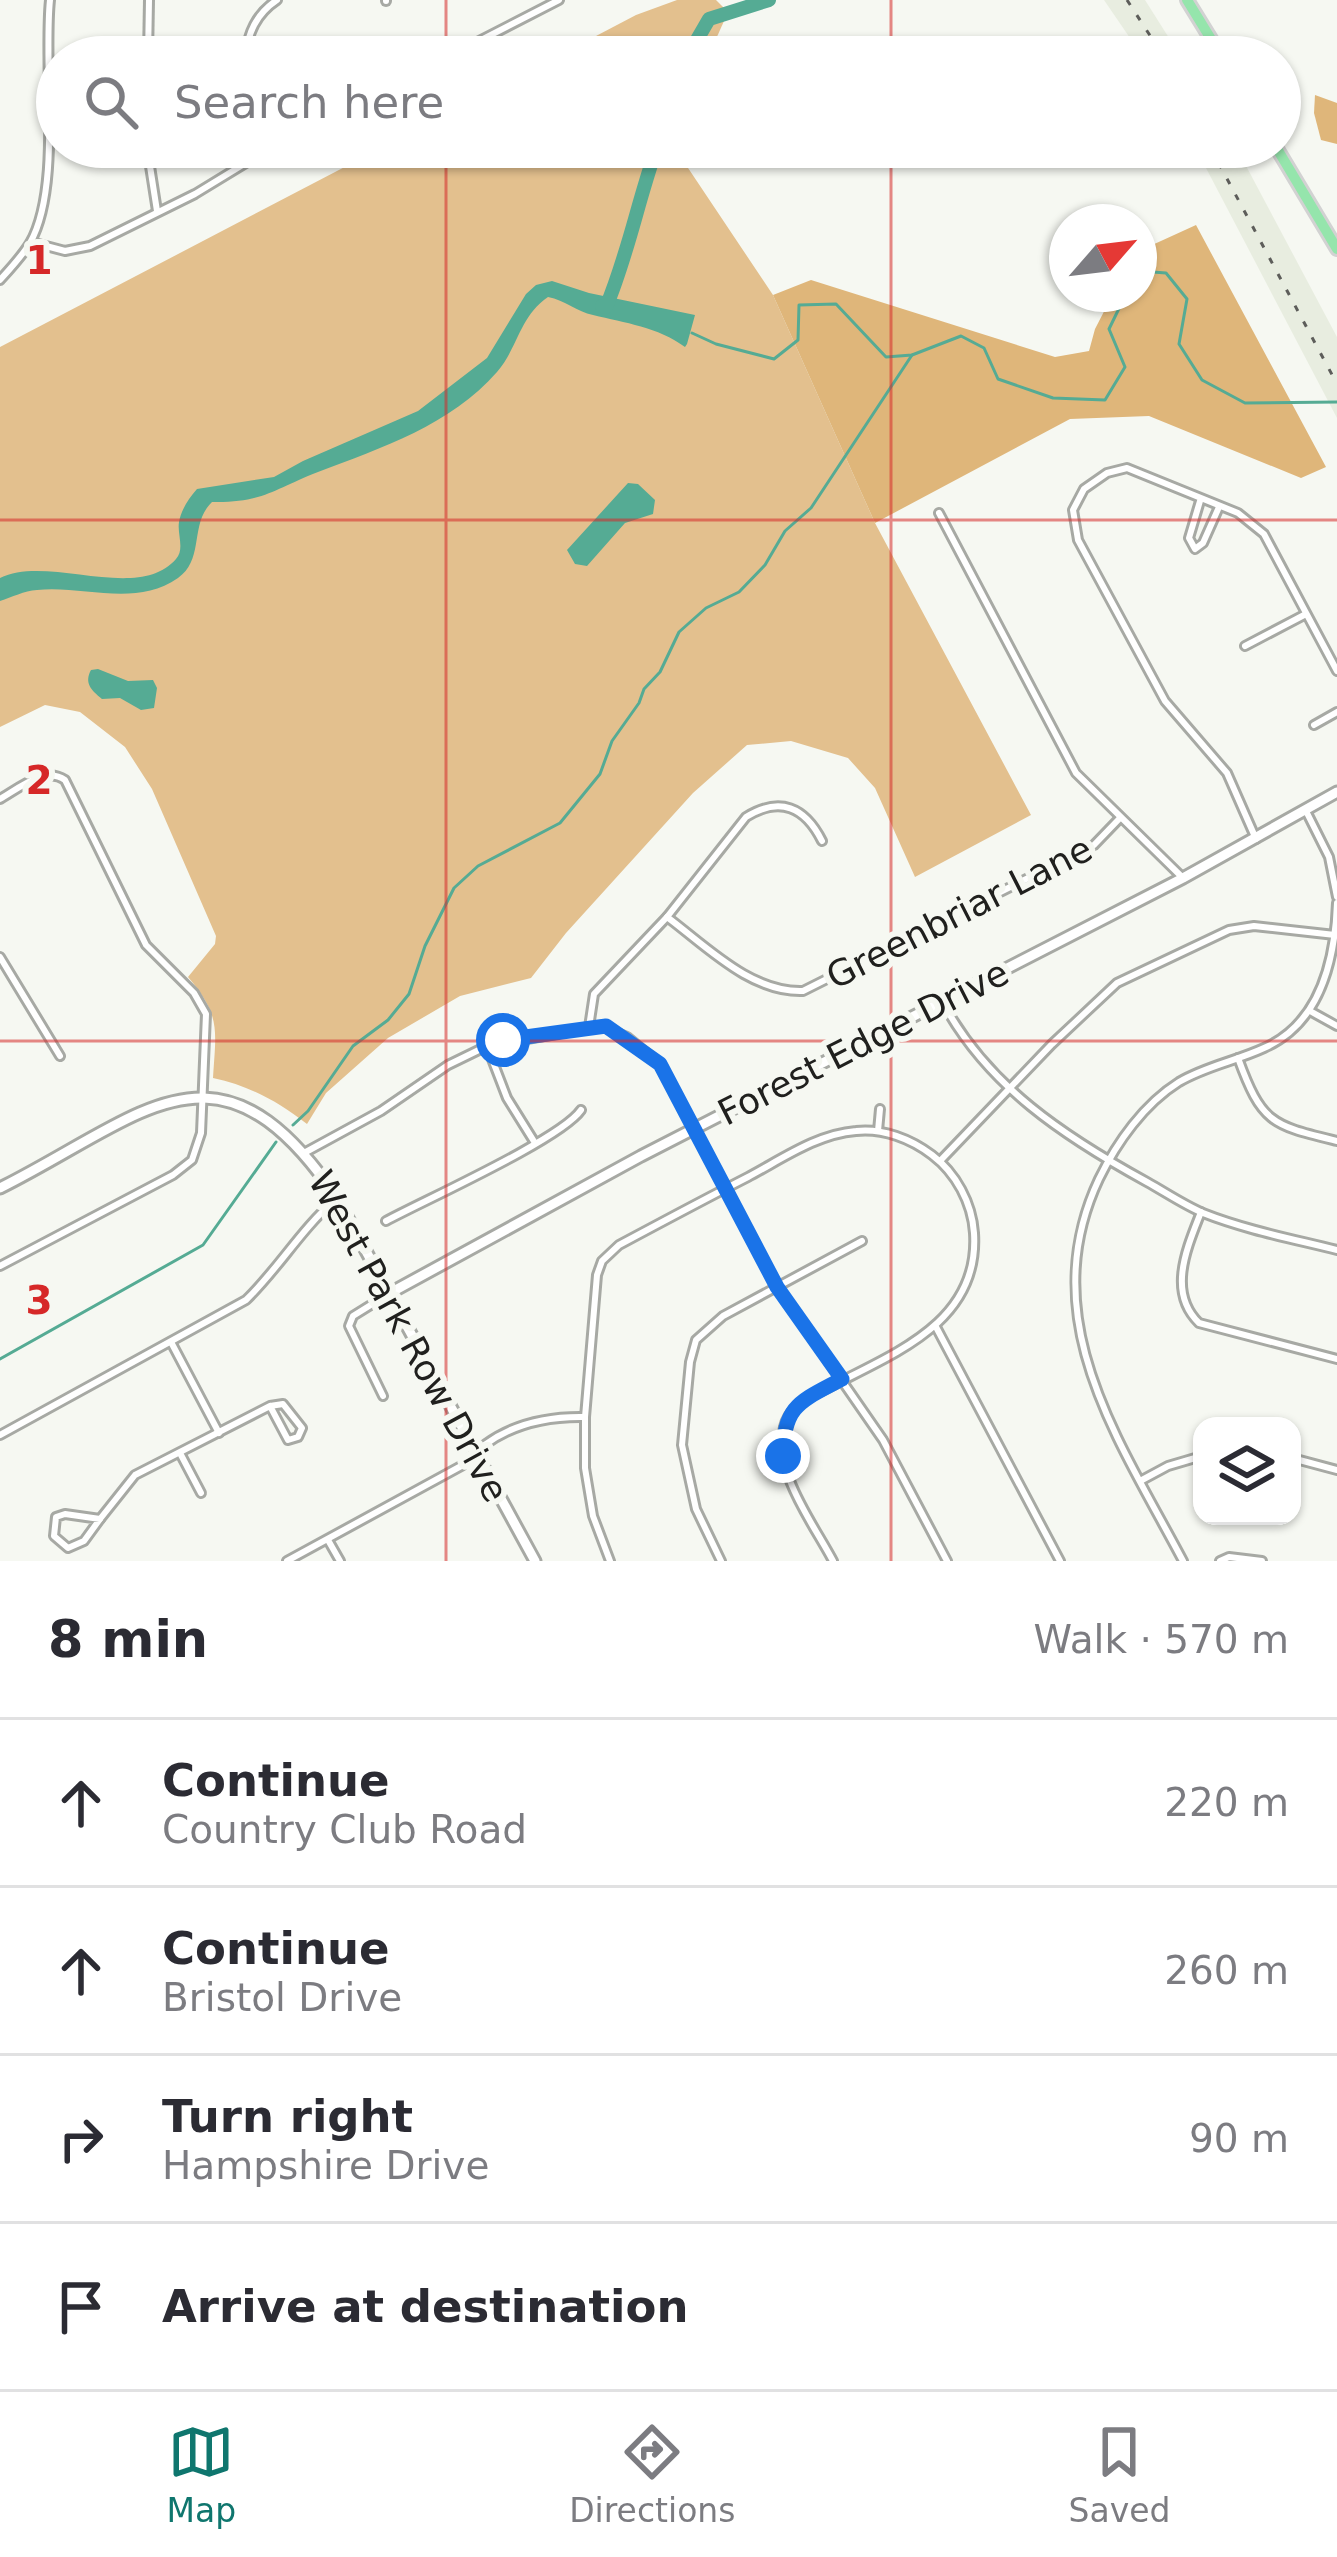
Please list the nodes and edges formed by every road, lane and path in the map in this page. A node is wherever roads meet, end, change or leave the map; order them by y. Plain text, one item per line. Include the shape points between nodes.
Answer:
1 (50, 0) edge
2 (149, 0) edge
3 (277, 0) edge
4 (559, 0) edge
5 (1187, 0) edge
6 (46, 36) edge
7 (148, 36) edge
8 (248, 36) edge
9 (489, 36) edge
10 (1209, 36) edge
11 (46, 168) edge
12 (150, 168) edge
13 (231, 168) edge
14 (1289, 168) edge
15 (157, 212) junction
16 (31, 242) junction
17 (1337, 249) edge
18 (0, 280) edge
19 (1200, 501) junction
20 (1219, 507) junction
21 (939, 514) dead end
22 (1306, 614) junction
23 (1245, 646) dead end
24 (1337, 671) edge
25 (1337, 712) edge
26 (1314, 725) dead end
27 (1337, 792) edge
28 (0, 799) edge
29 (1306, 810) junction
30 (1120, 818) junction
31 (1256, 838) junction
32 (822, 841) dead end
33 (1333, 856) edge
34 (1183, 878) junction
35 (1337, 900) edge
36 (667, 917) junction
37 (1336, 934) edge
38 (0, 957) edge
39 (942, 1001) junction
40 (1310, 1011) junction
41 (1337, 1026) edge
42 (589, 1028) junction
43 (487, 1046) junction
44 (60, 1056) dead end
45 (1238, 1058) junction
46 (1010, 1090) junction
47 (203, 1096) junction
48 (880, 1109) dead end
49 (581, 1110) dead end
50 (692, 1130) junction
51 (878, 1131) junction
52 (1337, 1141) edge
53 (535, 1143) junction
54 (304, 1153) junction
55 (940, 1161) junction
56 (1108, 1161) junction
57 (0, 1189) edge
58 (724, 1190) junction
59 (337, 1198) junction
60 (1201, 1212) junction
61 (386, 1220) dead end
62 (862, 1241) dead end
63 (1337, 1250) edge
64 (0, 1266) edge
65 (777, 1287) junction
66 (390, 1293) junction
67 (935, 1327) junction
68 (171, 1342) junction
69 (1337, 1359) edge
70 (842, 1379) junction
71 (383, 1396) dead end
72 (270, 1406) junction
73 (585, 1417) junction
74 (219, 1433) junction
75 (0, 1435) edge
76 (475, 1451) junction
77 (180, 1453) junction
78 (1193, 1459) edge
79 (1301, 1460) edge
80 (1337, 1470) edge
81 (1142, 1480) junction
82 (201, 1492) dead end
83 (100, 1519) junction
84 (328, 1540) junction
85 (286, 1561) edge
86 (340, 1561) edge
87 (535, 1561) edge
88 (610, 1561) edge
89 (721, 1561) edge
90 (833, 1561) edge
91 (947, 1561) edge
92 (1060, 1561) edge
93 (1183, 1561) edge
94 (1220, 1561) edge
95 (1262, 1561) edge

1 - 6 street
2 - 7 street
3 - 8 street
4 - 9 street
5 - 10 main road
11 - 16 street
12 - 15 street
13 - 15 street
14 - 17 main road
15 - 16 street via 78,250
16 - 18 street
19 - 20 street
19 - 20 street via 1189,538 1195,549
19 - 31 street via 1127,468 1090,483 1073,520 1141,658 1175,715 1227,773
20 - 22 street via 1257,526
21 - 30 street via 1064,755
22 - 23 street
22 - 24 street
25 - 26 street
27 - 29 street, Forest Edge Drive
28 - 47 street via 46,774 65,780 146,945 202,1006
29 - 31 street, Forest Edge Drive
29 - 33 street
30 - 34 street
30 - 36 street, Greenbriar Lane via 1094,845 803,991 750,977
31 - 34 street, Forest Edge Drive
32 - 36 street via 797,809 752,813
33 - 35 street
34 - 39 street, Forest Edge Drive
35 - 37 street
36 - 42 street via 594,994
37 - 40 street
37 - 46 street via 1254,926 1174,953 1117,983
38 - 44 street
39 - 46 street
39 - 50 street, Forest Edge Drive
40 - 41 street
40 - 45 street via 1271,1045
42 - 43 street
42 - 50 street via 613,1029 660,1064
43 - 53 street
43 - 54 street
45 - 52 street via 1260,1109 1280,1125
45 - 56 street via 1174,1085
46 - 55 street
46 - 56 street
47 - 54 street, West Park Row Drive via 249,1108
47 - 57 street via 150,1107
47 - 64 street via 198,1150 184,1168
48 - 51 street
49 - 53 street
50 - 58 street
50 - 66 street, Forest Edge Drive
51 - 55 street
51 - 58 street via 828,1136
53 - 61 street
54 - 59 street, West Park Row Drive
55 - 67 street via 963,1192 975,1235 962,1295
56 - 60 street
56 - 81 street via 1086,1207 1075,1258 1076,1324 1097,1397
58 - 65 street
58 - 73 street via 602,1261
59 - 66 street, West Park Row Drive
59 - 68 street via 246,1300
60 - 63 street
60 - 69 street via 1185,1252 1186,1310 1199,1323
62 - 65 street
65 - 70 street
65 - 89 street via 710,1325 690,1362 687,1483
66 - 71 street via 349,1326
66 - 76 street, West Park Row Drive
67 - 70 street
67 - 92 street
68 - 74 street
68 - 75 street
70 - 90 street via 800,1403 783,1427 792,1483
70 - 91 street
72 - 72 street via 292,1410 298,1437 288,1440
72 - 74 street
73 - 76 street via 533,1420
73 - 88 street via 587,1484
74 - 77 street
76 - 84 street
76 - 87 street, West Park Row Drive
77 - 82 street
77 - 83 street via 135,1475
78 - 81 street
79 - 80 street
81 - 93 street
83 - 83 street via 56,1517 54,1536 62,1546 77,1545
84 - 85 street
84 - 86 street
94 - 95 street

